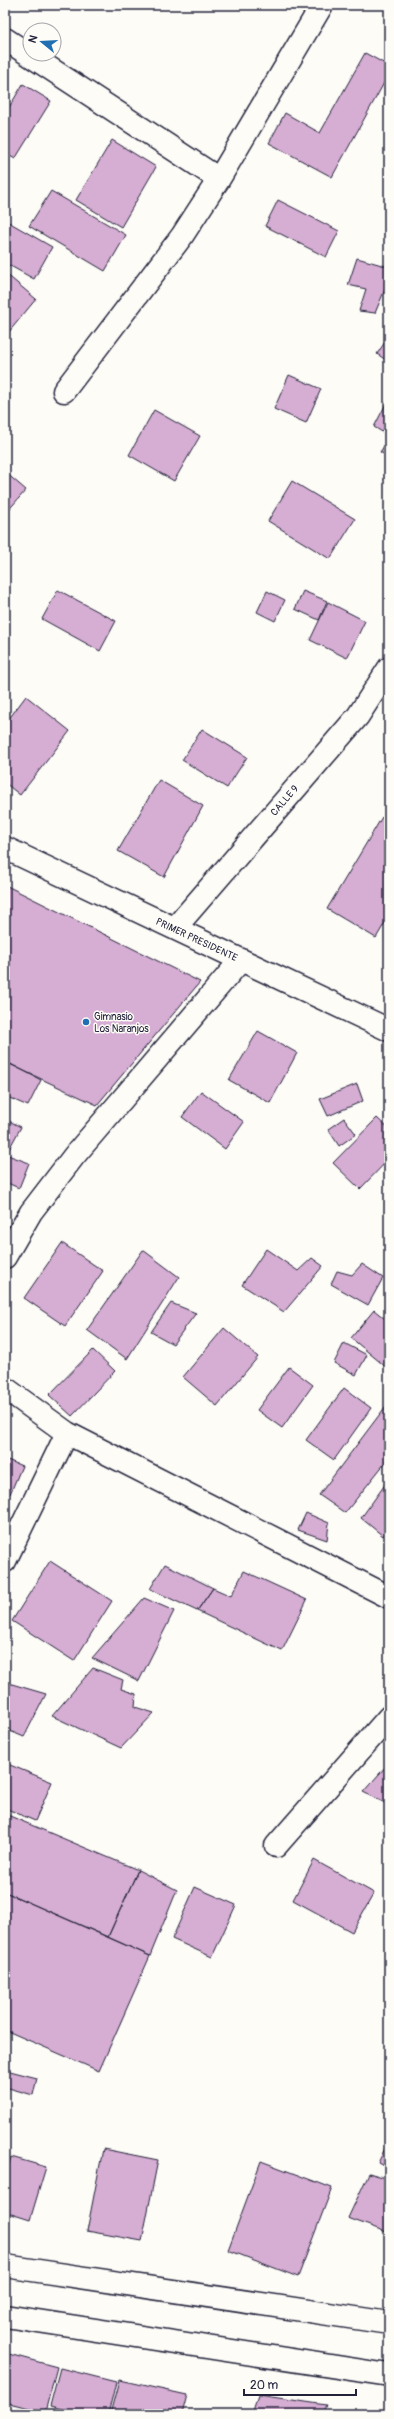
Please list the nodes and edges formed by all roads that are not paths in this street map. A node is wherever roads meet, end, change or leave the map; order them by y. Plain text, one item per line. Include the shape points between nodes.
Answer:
1 (322, 5) edge
2 (5, 39) edge
3 (219, 178) junction
4 (64, 391) dead end
5 (389, 668) edge
6 (5, 848) edge
7 (175, 928) junction
8 (241, 960) junction
9 (389, 1030) edge
10 (5, 1257) edge
11 (5, 1388) edge
12 (67, 1433) junction
13 (5, 1561) edge
14 (389, 1596) edge
15 (389, 1717) edge
16 (276, 1846) dead end
17 (5, 2266) edge
18 (5, 2316) edge
19 (389, 2323) edge
20 (389, 2375) edge

1 - 3 main road
2 - 3 main road
3 - 4 main road via 182,236
5 - 7 main road, CALLE 9 via 358,716
6 - 7 main road, PRIMER PRESIDENTE
7 - 8 main road, PRIMER PRESIDENTE
8 - 9 main road, PRIMER PRESIDENTE
8 - 10 main road via 74,1156 31,1212
11 - 12 main road
12 - 13 main road
12 - 14 main road
15 - 16 main road
17 - 19 main road
18 - 20 main road

